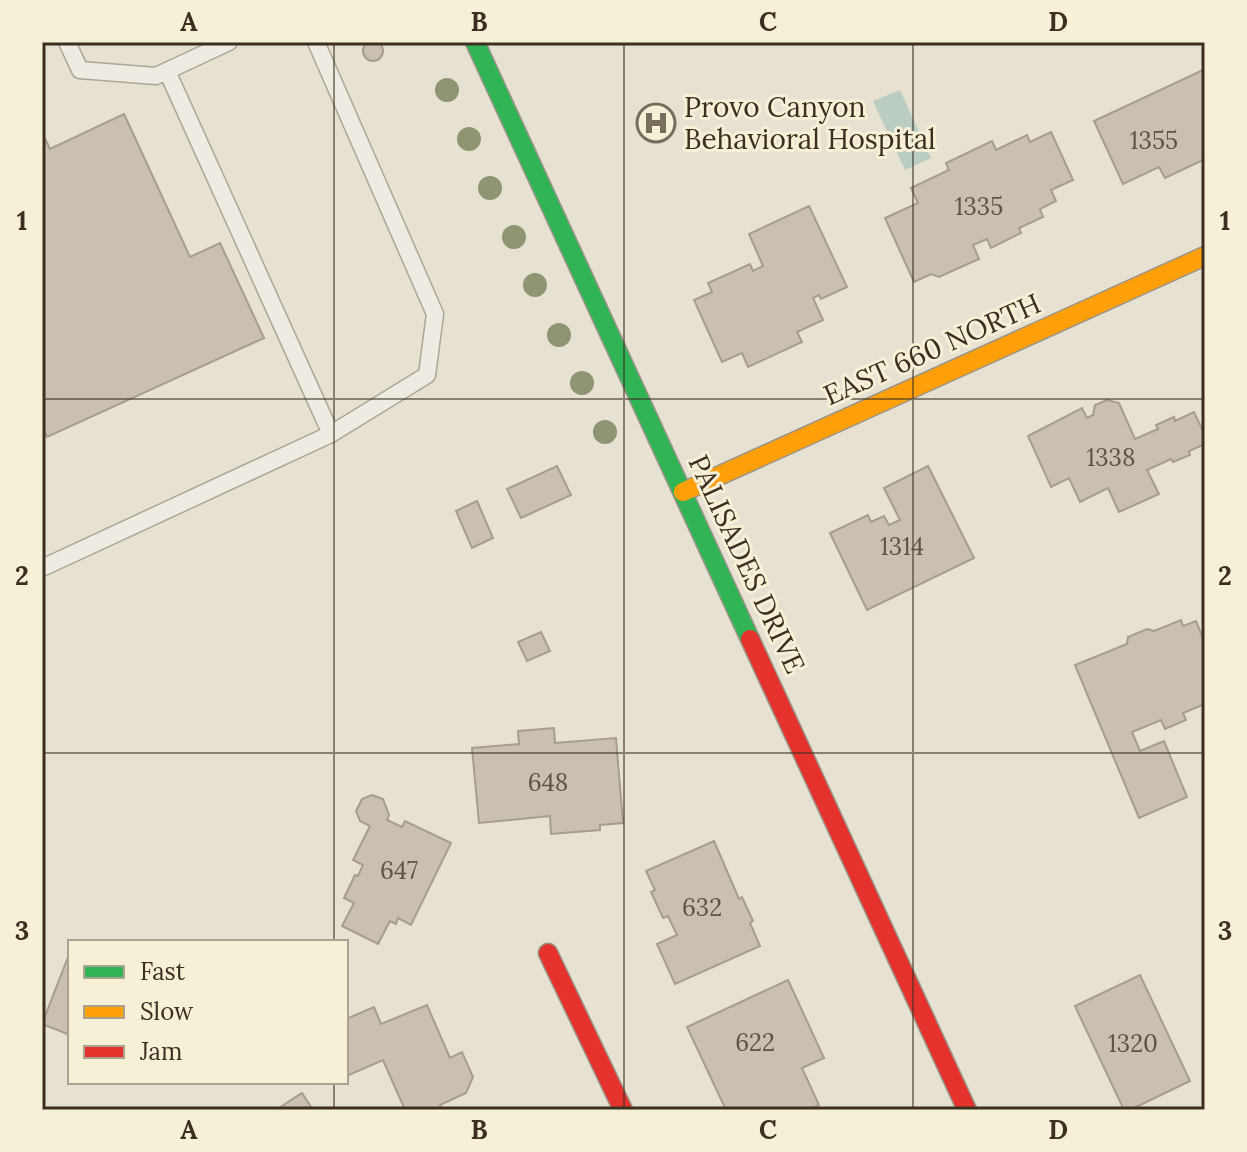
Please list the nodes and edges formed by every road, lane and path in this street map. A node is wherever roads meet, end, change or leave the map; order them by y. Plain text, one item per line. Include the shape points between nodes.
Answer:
1 (67, 42) edge
2 (229, 42) edge
3 (316, 42) edge
4 (475, 42) edge
5 (167, 71) junction
6 (1205, 256) edge
7 (331, 434) junction
8 (683, 492) junction
9 (42, 568) edge
10 (548, 953) dead end
11 (623, 1110) edge
12 (967, 1110) edge

1 - 5 lane via 80,70 156,76
2 - 5 lane
3 - 7 lane via 435,314 427,375
4 - 8 street, PALISADES DRIVE
5 - 7 lane
6 - 8 street, EAST 660 NORTH
7 - 9 lane
8 - 12 street, PALISADES DRIVE
10 - 11 street

